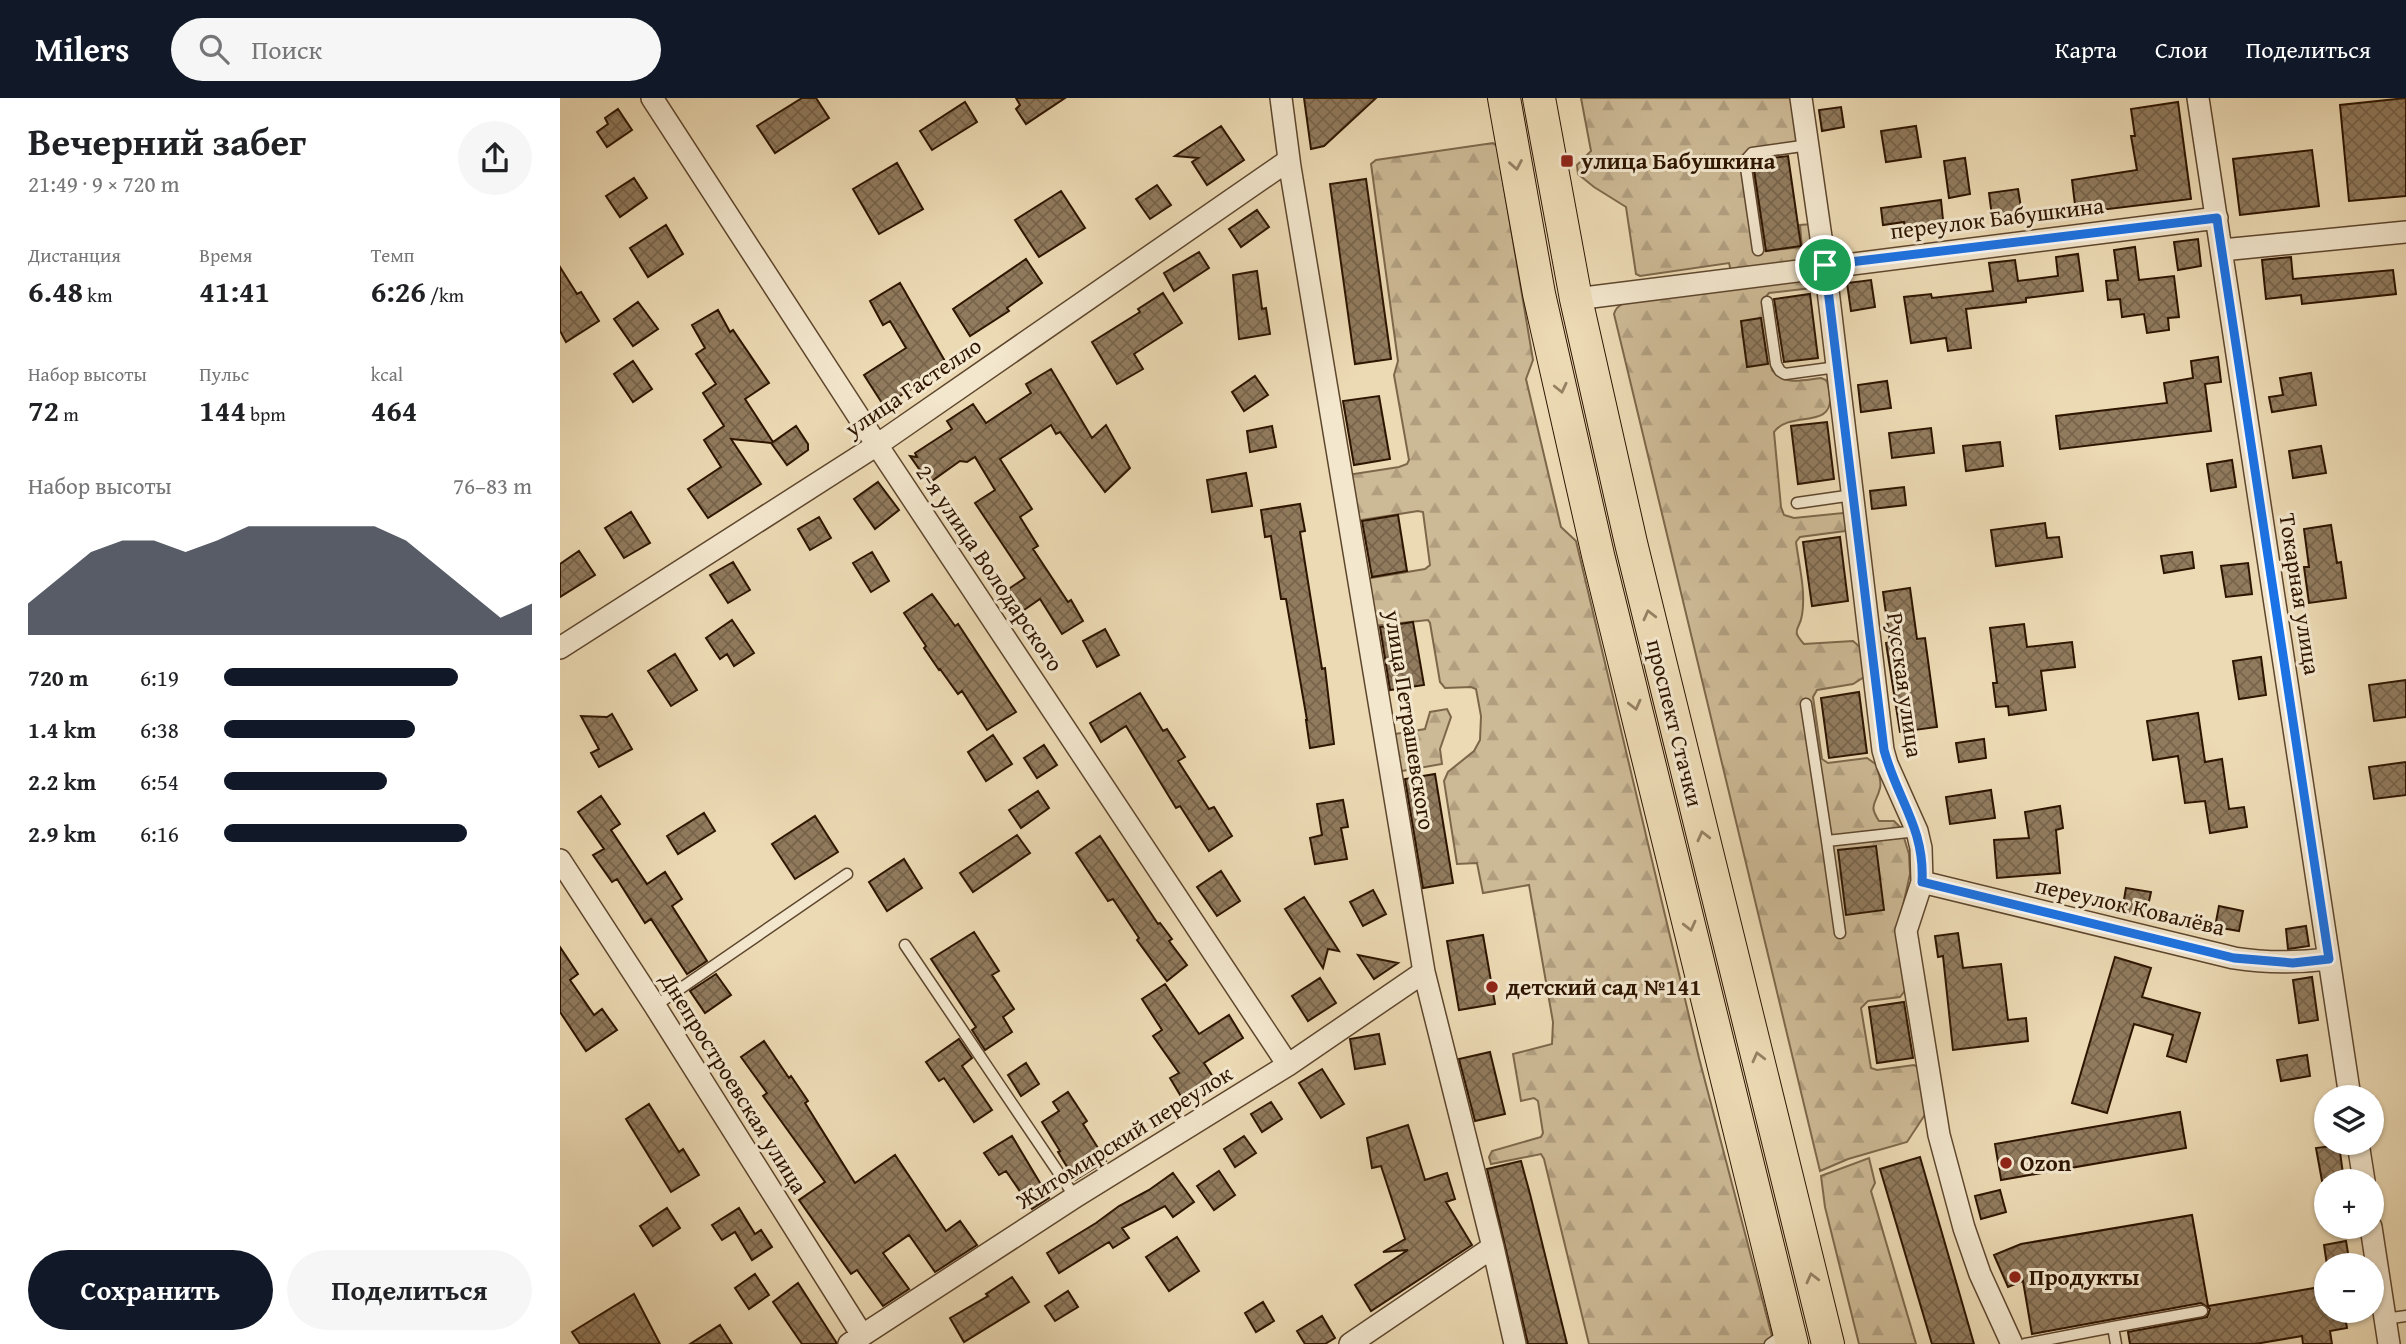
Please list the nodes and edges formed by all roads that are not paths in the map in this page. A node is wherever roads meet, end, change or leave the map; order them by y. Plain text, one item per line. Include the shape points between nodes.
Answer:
1 (652, 98) edge
2 (1281, 98) edge
3 (1504, 98) edge
4 (1539, 98) edge
5 (1801, 98) edge
6 (2198, 98) edge
7 (1809, 145) junction
8 (1289, 160) junction
9 (2217, 218) junction
10 (2406, 232) edge
11 (1758, 250) dead end
12 (2222, 250) junction
13 (1825, 265) junction
14 (1576, 299) junction
15 (1767, 302) dead end
16 (1838, 367) junction
17 (877, 445) junction
18 (1853, 495) junction
19 (1797, 503) dead end
20 (560, 648) edge
21 (1806, 704) dead end
22 (1917, 831) junction
23 (1826, 841) junction
24 (561, 864) edge
25 (847, 874) dead end
26 (1922, 882) junction
27 (1840, 933) dead end
28 (905, 944) dead end
29 (2329, 959) junction
30 (1424, 972) junction
31 (655, 1006) junction
32 (1288, 1065) junction
33 (2348, 1085) edge
34 (1075, 1197) junction
35 (2374, 1239) edge
36 (1493, 1247) junction
37 (2202, 1311) dead end
38 (2395, 1317) edge
39 (2113, 1327) junction
40 (856, 1340) edge
41 (1784, 1340) edge
42 (1350, 1344) edge
43 (1515, 1344) edge
44 (1828, 1344) edge
45 (2012, 1344) edge
46 (2025, 1344) edge
47 (2116, 1344) edge
48 (2389, 1344) edge

1 - 17 street, 2-я улица Володарского
2 - 8 street, улица Петрашевского
3 -> 41 main road, проспект Стачки via 1539,294
4 - 14 main road, проспект Стачки
5 - 7 street, Русская улица
6 - 9 street, Токарная улица
7 - 11 lane via 1752,153 1745,161
7 - 13 street, Русская улица
8 - 17 street, улица Гастелло
8 - 30 street, улица Петрашевского
9 - 12 street, Токарная улица
9 - 13 street, переулок Бабушкина
10 - 12 street
12 - 29 street, Токарная улица
13 - 14 street, переулок Бабушкина
13 - 16 street, Русская улица
44 -> 14 main road, проспект Стачки via 1634,556
15 - 16 lane via 1780,371
16 - 18 street, Русская улица
17 - 20 street, улица Гастелло
17 - 32 street, 2-я улица Володарского
18 - 19 lane
18 - 22 street, Русская улица via 1884,750
21 - 23 lane
22 - 23 lane
22 - 26 street, Русская улица
23 - 27 lane
24 - 31 street, Днепростроевская улица
25 - 31 lane
26 - 29 street, переулок Ковалёва via 2234,958 2293,963
26 - 45 street, Русская улица via 1906,931 1939,1135 1980,1274
28 - 34 lane
29 - 33 street, Токарная улица
30 - 32 street, Житомирский переулок
30 - 36 street, улица Петрашевского
31 - 40 street, Днепростроевская улица
32 - 34 street, Житомирский переулок
34 - 40 street, Житомирский переулок
35 - 38 street
36 - 42 street
36 - 43 street, улица Петрашевского
37 - 39 lane
38 - 48 street
39 - 46 lane
39 - 47 lane

